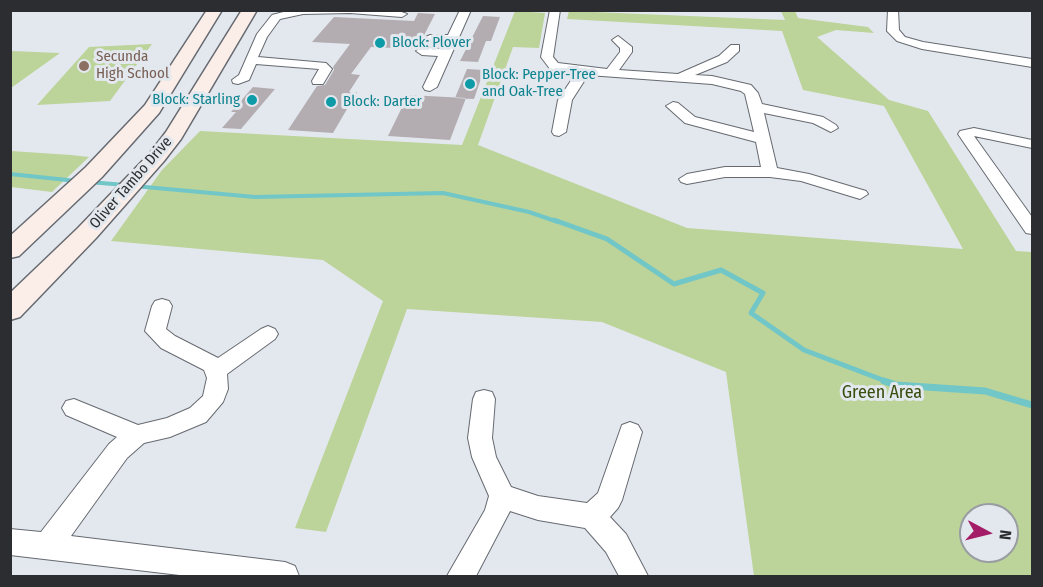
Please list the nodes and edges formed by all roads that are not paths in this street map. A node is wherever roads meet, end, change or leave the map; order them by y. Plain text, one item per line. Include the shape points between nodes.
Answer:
1 (215, 10) edge
2 (250, 10) edge
3 (466, 10) edge
4 (555, 10) edge
5 (893, 10) edge
6 (355, 11) edge
7 (402, 14) dead end
8 (430, 38) dead end
9 (453, 39) junction
10 (618, 39) dead end
11 (735, 48) dead end
12 (422, 51) dead end
13 (446, 52) junction
14 (251, 60) junction
15 (295, 63) junction
16 (1032, 63) edge
17 (584, 71) junction
18 (611, 72) junction
19 (678, 77) junction
20 (283, 78) dead end
21 (238, 80) dead end
22 (318, 81) dead end
23 (430, 87) dead end
24 (673, 106) dead end
25 (756, 107) junction
26 (831, 128) dead end
27 (559, 132) dead end
28 (763, 139) junction
29 (1032, 144) edge
30 (770, 172) junction
31 (687, 179) dead end
32 (860, 194) dead end
33 (1032, 230) edge
34 (10, 250) edge
35 (162, 306) dead end
36 (10, 310) edge
37 (268, 334) dead end
38 (215, 371) junction
39 (484, 399) dead end
40 (74, 408) dead end
41 (630, 432) dead end
42 (137, 435) junction
43 (502, 496) junction
44 (592, 516) junction
45 (11, 543) edge
46 (47, 546) junction
47 (223, 572) edge
48 (285, 576) edge
49 (461, 576) edge
50 (634, 576) edge

1 - 34 street, Oliver Tambo Drive via 164,94 94,172
2 - 36 street, Oliver Tambo Drive via 174,135 130,187
3 - 9 street
4 - 17 street via 549,62
5 - 16 street via 893,32 901,39
6 - 7 street
6 - 14 street via 303,11 276,17 261,36
8 - 9 street
9 - 13 street
10 - 18 street via 626,52
11 - 19 street via 723,59
12 - 13 street
13 - 23 street
14 - 15 street
14 - 21 street via 244,77
15 - 20 street
15 - 22 street via 325,67
17 - 18 street
17 - 27 street via 565,100
18 - 19 street
19 - 25 street via 740,85 751,93
24 - 28 street via 690,120
25 - 26 street via 818,120
25 - 28 street
28 - 30 street
29 - 33 street via 974,132 965,134
30 - 31 street via 725,172
30 - 32 street
35 - 38 street via 155,331 213,365
37 - 38 street
38 - 42 street via 217,389 212,402 198,415
39 - 43 street via 480,438
40 - 42 street
41 - 44 street via 609,500
42 - 46 street via 118,451
43 - 44 street via 538,508
43 - 49 street via 496,515
44 - 50 street via 616,543
45 - 46 street
46 - 47 street
47 - 48 street

